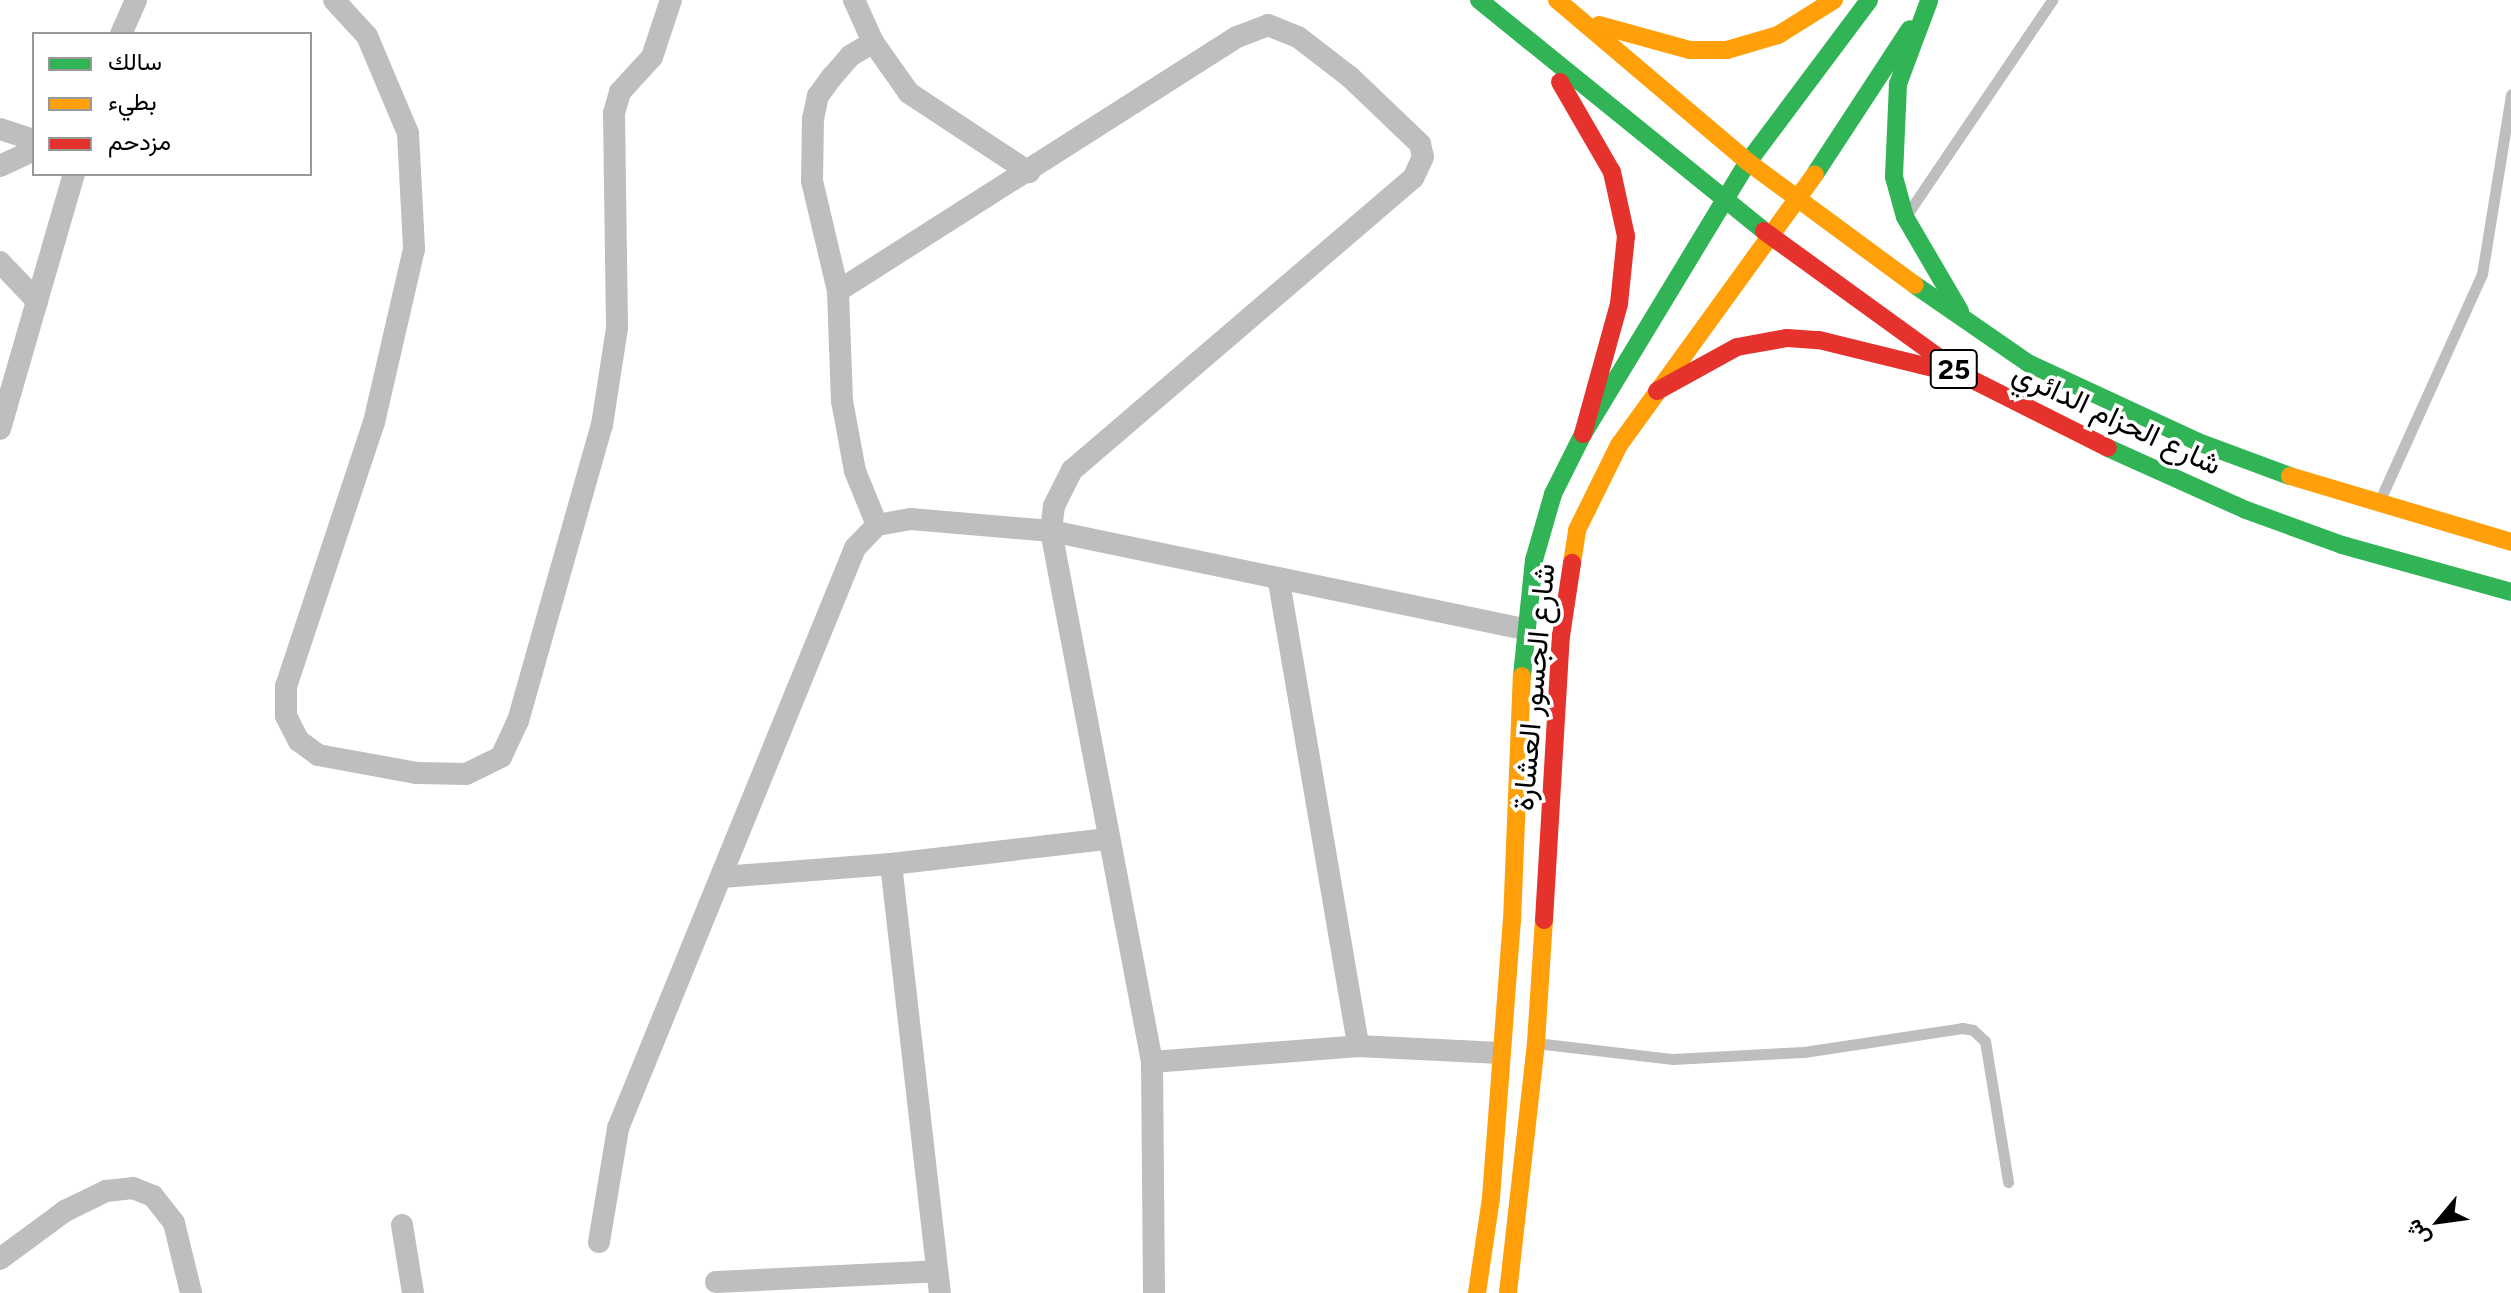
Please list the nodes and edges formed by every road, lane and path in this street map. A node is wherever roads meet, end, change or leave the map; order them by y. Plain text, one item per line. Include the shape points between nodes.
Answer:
1 (136, 0) edge
2 (334, 0) edge
3 (671, 0) edge
4 (854, 0) edge
5 (1479, 0) edge
6 (1557, 0) edge
7 (1834, 0) edge
8 (1869, 0) edge
9 (1929, 0) edge
10 (2052, 0) edge
11 (1580, 18) junction
12 (122, 32) edge
13 (1527, 40) junction
14 (873, 42) junction
15 (2511, 94) edge
16 (0, 129) edge
17 (32, 139) edge
18 (32, 151) edge
19 (1748, 162) junction
20 (0, 166) edge
21 (1029, 172) junction
22 (73, 176) edge
23 (1799, 199) junction
24 (1724, 202) junction
25 (1905, 217) junction
26 (1773, 238) junction
27 (0, 262) edge
28 (838, 291) junction
29 (37, 301) junction
30 (1969, 325) junction
31 (1963, 375) junction
32 (1657, 391) junction
33 (0, 429) edge
34 (1583, 434) junction
35 (2378, 506) junction
36 (877, 525) junction
37 (1051, 531) junction
38 (2511, 542) edge
39 (1279, 582) junction
40 (2511, 592) edge
41 (1524, 629) junction
42 (1106, 839) junction
43 (891, 864) junction
44 (722, 877) junction
45 (1536, 1043) junction
46 (1358, 1046) junction
47 (1500, 1053) junction
48 (1152, 1062) junction
49 (2008, 1182) dead end
50 (402, 1225) dead end
51 (599, 1242) dead end
52 (0, 1259) edge
53 (716, 1282) dead end
54 (938, 1282) edge
55 (191, 1293) edge
56 (413, 1293) edge
57 (1154, 1293) edge
58 (1477, 1293) edge
59 (1508, 1293) edge

1 - 12 street
2 - 3 street via 367,36 408,133 414,249 374,422 286,686 286,716 299,741 318,755 417,773 466,774 501,757 518,721 602,425 617,328 614,113 620,92 652,57
4 - 14 street
5 - 13 main road, شارع الحزام الدائري / 25
6 - 11 main road, شارع الحزام الدائري / 25
7 - 11 main road via 1756,44 1706,52 1635,38
8 - 19 main road, شارع الجسور العشارة
9 - 23 main road, شارع الجسور العشارة
9 - 25 main road via 1898,84 1893,122 1894,177
10 - 25 lane
11 - 19 main road, شارع الحزام الدائري / 25
13 - 24 main road, شارع الحزام الدائري / 25
13 - 34 main road via 1601,147 1626,236 1619,304
14 - 21 street via 909,93
14 - 28 street via 850,56 832,77 818,96 813,119 812,181
15 - 35 lane via 2482,274
16 - 17 street
18 - 20 street
19 - 23 main road, شارع الحزام الدائري / 25
19 - 24 main road, شارع الجسور العشارة
21 - 28 street
21 - 37 street via 1237,37 1268,25 1298,37 1350,77 1412,132 1423,157 1413,178 1072,470 1054,506
22 - 29 street
23 - 26 main road, شارع الجسور العشارة
23 - 30 main road, شارع الحزام الدائري / 25
24 - 26 main road, شارع الحزام الدائري / 25
24 - 34 main road, شارع الجسور العشارة
25 - 30 main road
26 - 31 main road, شارع الحزام الدائري / 25
26 - 32 main road, شارع الجسور العشارة
27 - 29 street
28 - 36 street via 842,401 855,471
29 - 33 street
30 - 35 main road, شارع الحزام الدائري / 25 via 2028,363 2198,442
31 - 32 main road via 1819,340 1787,338 1737,347
31 - 40 main road, شارع الحزام الدائري / 25 via 2054,424 2246,510 2342,545
32 - 45 main road, شارع الجسور العشارة via 1595,486 1577,530 1566,585
34 - 41 main road, شارع الجسور العشارة via 1553,494 1534,560
35 - 38 main road, شارع الحزام الدائري / 25
36 - 37 street via 911,519
36 - 44 street via 855,548
37 - 39 street
37 - 42 street
39 - 41 street
39 - 46 street
41 - 47 main road, شارع الجسور العشارة via 1512,921
42 - 43 street
42 - 48 street
43 - 44 street
43 - 54 street
44 - 51 street via 618,1128
45 - 49 lane via 1673,1059 1804,1052 1973,1030 1985,1041
45 - 59 main road, شارع الجسور العشارة
46 - 47 street
46 - 48 street
47 - 58 main road, شارع الجسور العشارة via 1491,1198
48 - 57 street
50 - 56 street
52 - 55 street via 65,1211 106,1191 133,1188 153,1196 174,1223
53 - 54 street

